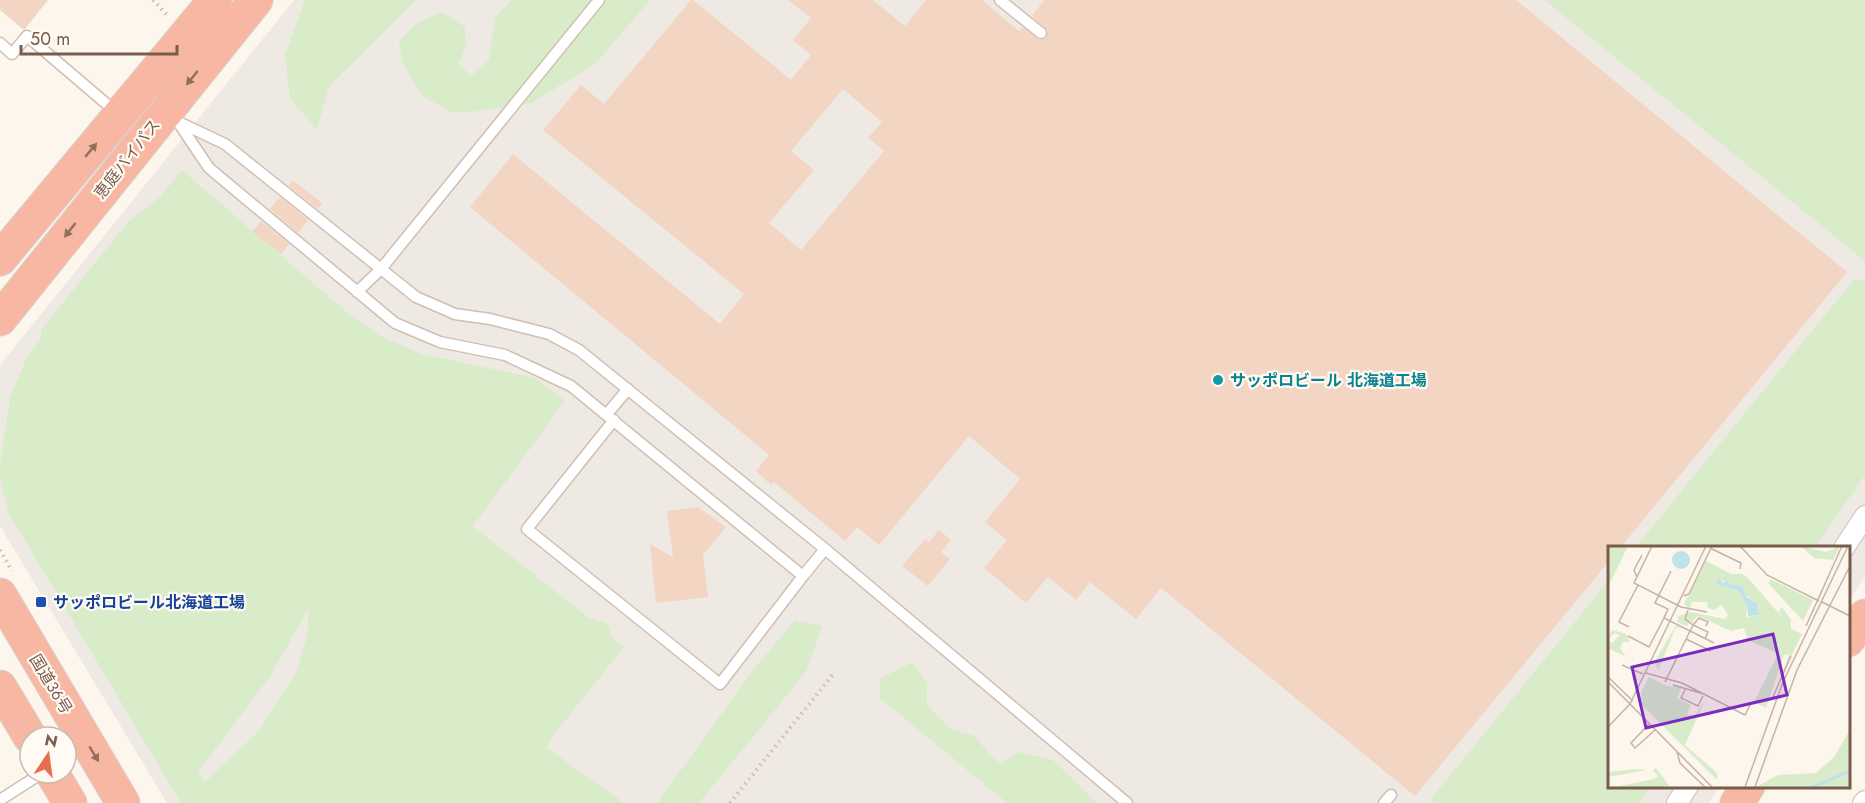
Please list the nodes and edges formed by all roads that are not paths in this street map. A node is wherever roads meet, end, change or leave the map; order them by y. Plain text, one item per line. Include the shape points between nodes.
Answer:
1 (215, 0) edge
2 (256, 0) edge
3 (599, 0) edge
4 (1000, 0) edge
5 (1041, 33) dead end
6 (0, 44) edge
7 (120, 115) junction
8 (171, 119) junction
9 (0, 260) edge
10 (381, 269) junction
11 (357, 292) junction
12 (0, 319) edge
13 (628, 389) junction
14 (611, 417) junction
15 (1865, 516) edge
16 (1845, 546) edge
17 (825, 549) junction
18 (803, 576) junction
19 (0, 596) edge
20 (1865, 616) edge
21 (1850, 637) edge
22 (0, 687) edge
23 (23, 725) edge
24 (23, 785) edge
25 (59, 785) edge
26 (1687, 788) edge
27 (1747, 788) edge
28 (0, 800) edge
29 (70, 803) edge
30 (123, 803) edge
31 (1127, 803) edge
32 (1677, 803) edge
33 (1737, 803) edge

1 - 7 highway, 恵庭バイパス
2 -> 8 highway, 恵庭バイパス
3 - 10 lane
4 - 5 lane
6 - 7 lane via 12,54 27,36
9 -> 7 highway, 恵庭バイパス
8 - 10 lane via 225,144
8 - 11 lane via 210,168
8 -> 12 highway, 恵庭バイパス
10 - 11 lane
10 - 13 lane via 416,297 455,314 549,334 579,350
11 - 14 lane via 394,323 440,342 505,354 533,366 571,386
13 - 14 lane
13 - 17 lane
14 - 18 lane
14 - 18 lane via 527,529 720,684
15 - 16 street
17 - 18 lane
17 - 31 lane
19 -> 30 highway, 国道36号
20 - 21 highway
22 - 23 highway
24 - 28 lane
25 - 29 highway
26 - 32 street
27 - 33 highway

